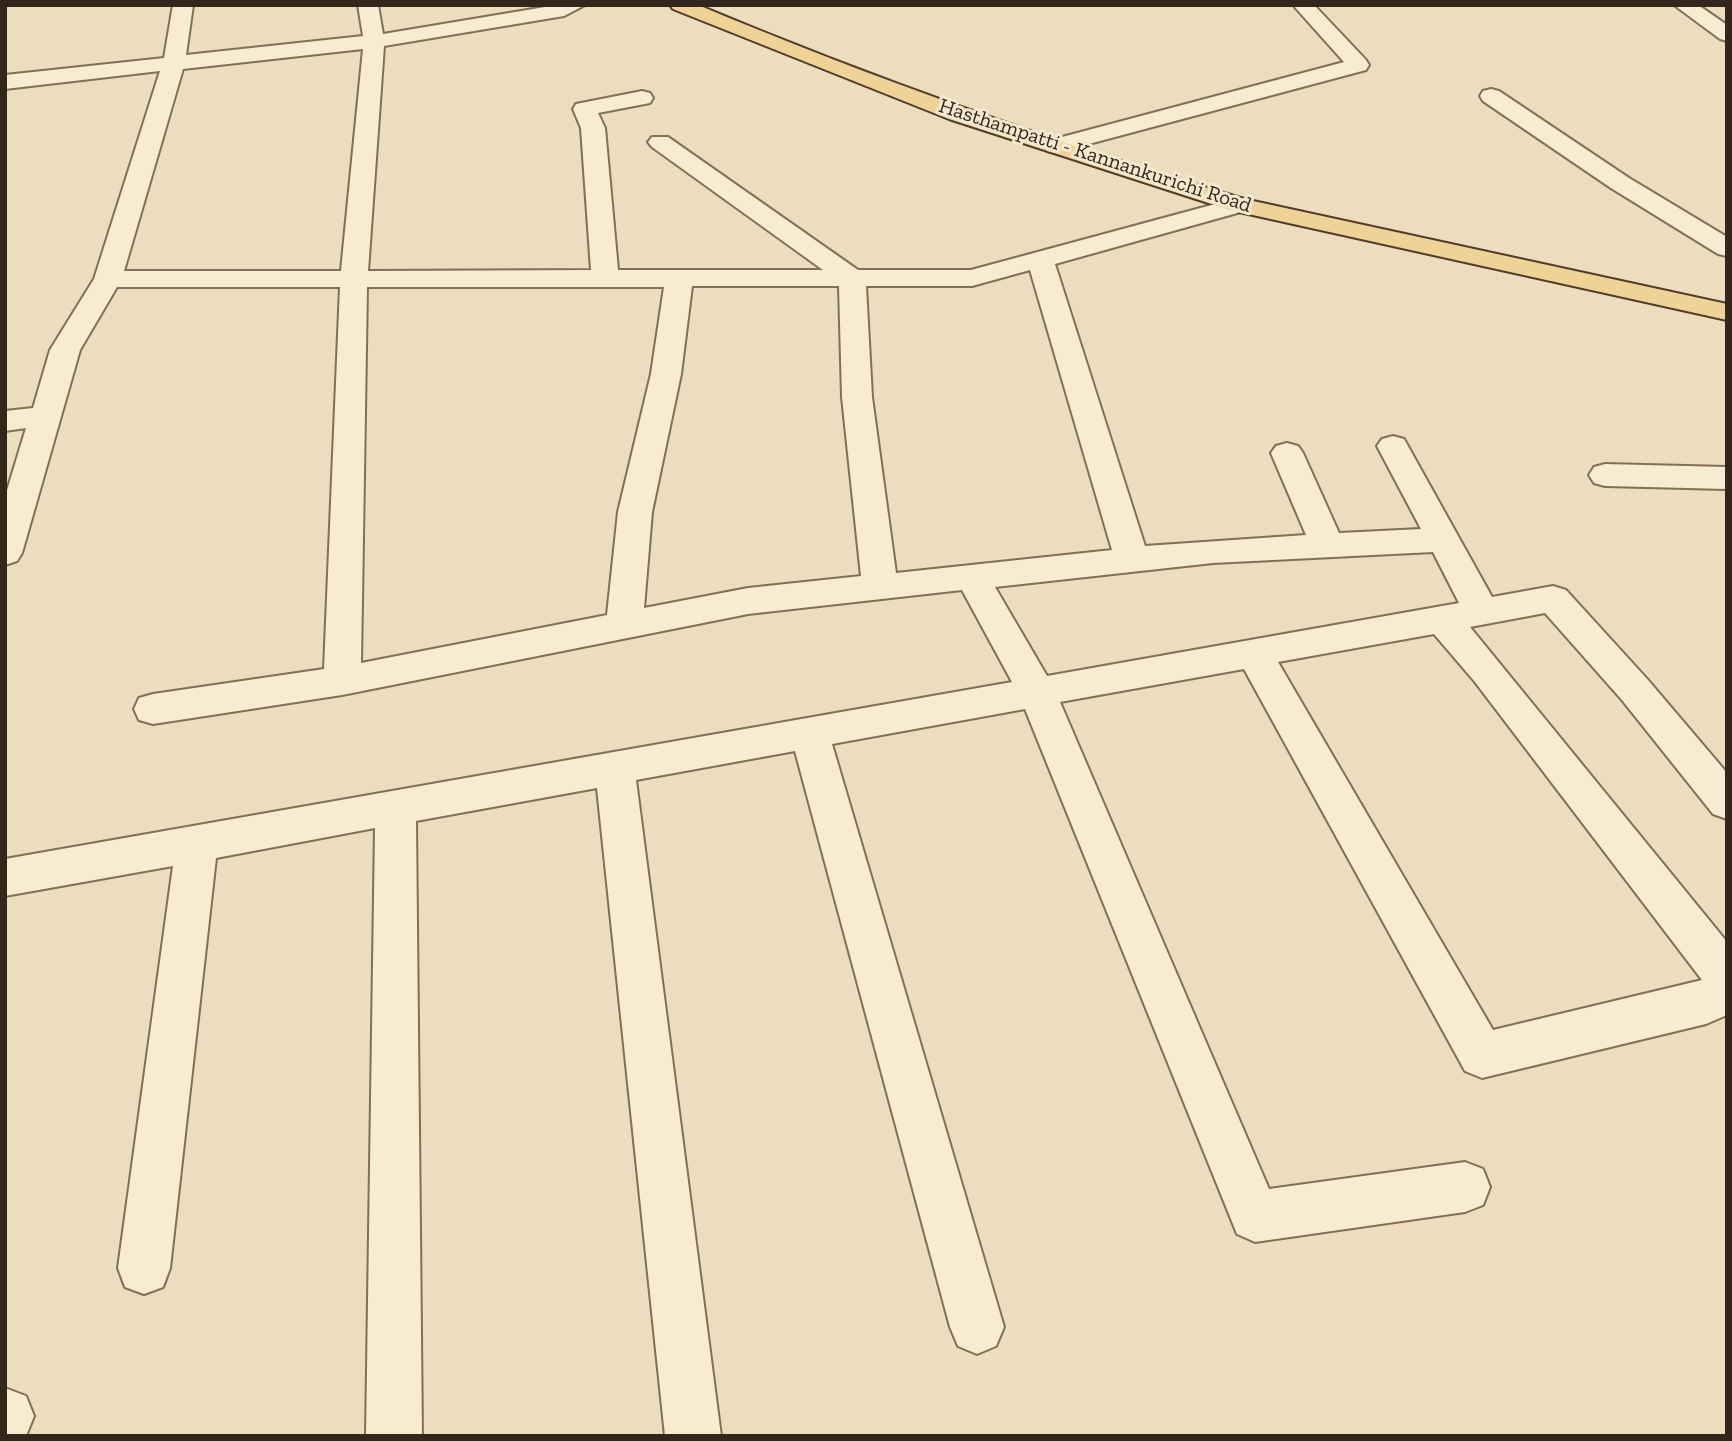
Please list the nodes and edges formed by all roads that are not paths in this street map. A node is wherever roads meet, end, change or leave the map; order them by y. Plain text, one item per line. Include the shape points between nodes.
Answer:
1 (183, 5) edge
2 (368, 5) edge
3 (575, 5) edge
4 (680, 5) edge
5 (1303, 5) edge
6 (1684, 5) edge
7 (1727, 35) edge
8 (374, 41) junction
9 (174, 62) junction
10 (5, 82) edge
11 (1491, 96) dead end
12 (642, 98) dead end
13 (660, 142) dead end
14 (1055, 146) junction
15 (1239, 205) junction
16 (1727, 248) edge
17 (1040, 258) junction
18 (679, 278) junction
19 (852, 278) junction
20 (108, 279) junction
21 (354, 279) junction
22 (605, 279) junction
23 (1727, 312) edge
24 (46, 416) junction
25 (5, 421) edge
26 (1393, 446) dead end
27 (1287, 453) dead end
28 (1605, 475) dead end
29 (1727, 478) edge
30 (1443, 540) junction
31 (1327, 545) junction
32 (5, 553) edge
33 (1132, 559) junction
34 (972, 577) junction
35 (880, 587) junction
36 (1482, 612) junction
37 (1442, 619) junction
38 (624, 626) junction
39 (1254, 653) junction
40 (342, 681) junction
41 (1037, 692) junction
42 (153, 709) dead end
43 (809, 733) junction
44 (615, 768) junction
45 (1727, 802) edge
46 (396, 808) junction
47 (197, 843) junction
48 (5, 878) edge
49 (1727, 977) edge
50 (1727, 990) edge
51 (1465, 1187) dead end
52 (144, 1268) dead end
53 (977, 1326) dead end
54 (394, 1436) edge
55 (693, 1436) edge

1 - 9 street
2 - 8 street
3 - 8 street
4 - 14 main road, Hasthampatti - Kannankurichi Road via 794,54
5 - 14 street via 1358,65
6 - 7 street
8 - 9 street
8 - 21 street
9 - 10 street
9 - 20 street
11 - 16 street
12 - 22 street via 583,108 593,128
13 - 19 street
14 - 15 main road, Hasthampatti - Kannankurichi Road
15 - 17 street
15 - 23 main road, Hasthampatti - Kannankurichi Road
17 - 19 street via 972,278
17 - 33 street
18 - 19 street
18 - 22 street
18 - 38 street via 667,374 635,512
19 - 35 street via 857,397
20 - 21 street
20 - 24 street via 65,350
21 - 22 street
21 - 40 street
24 - 25 street
24 - 32 street
26 - 30 street
27 - 31 street
28 - 29 street
30 - 31 street
30 - 36 street
31 - 33 street
33 - 34 street
34 - 35 street
34 - 41 street
35 - 38 street via 748,601
36 - 37 street
36 - 45 street via 1553,599
37 - 39 street
37 - 49 street
38 - 40 street
39 - 41 street
39 - 50 street via 1482,1055 1706,1003
40 - 42 street
41 - 43 street
41 - 51 street via 1255,1216
43 - 44 street
43 - 53 street
44 - 46 street
44 - 55 street
46 - 47 street
46 - 54 street
47 - 48 street
47 - 52 street

